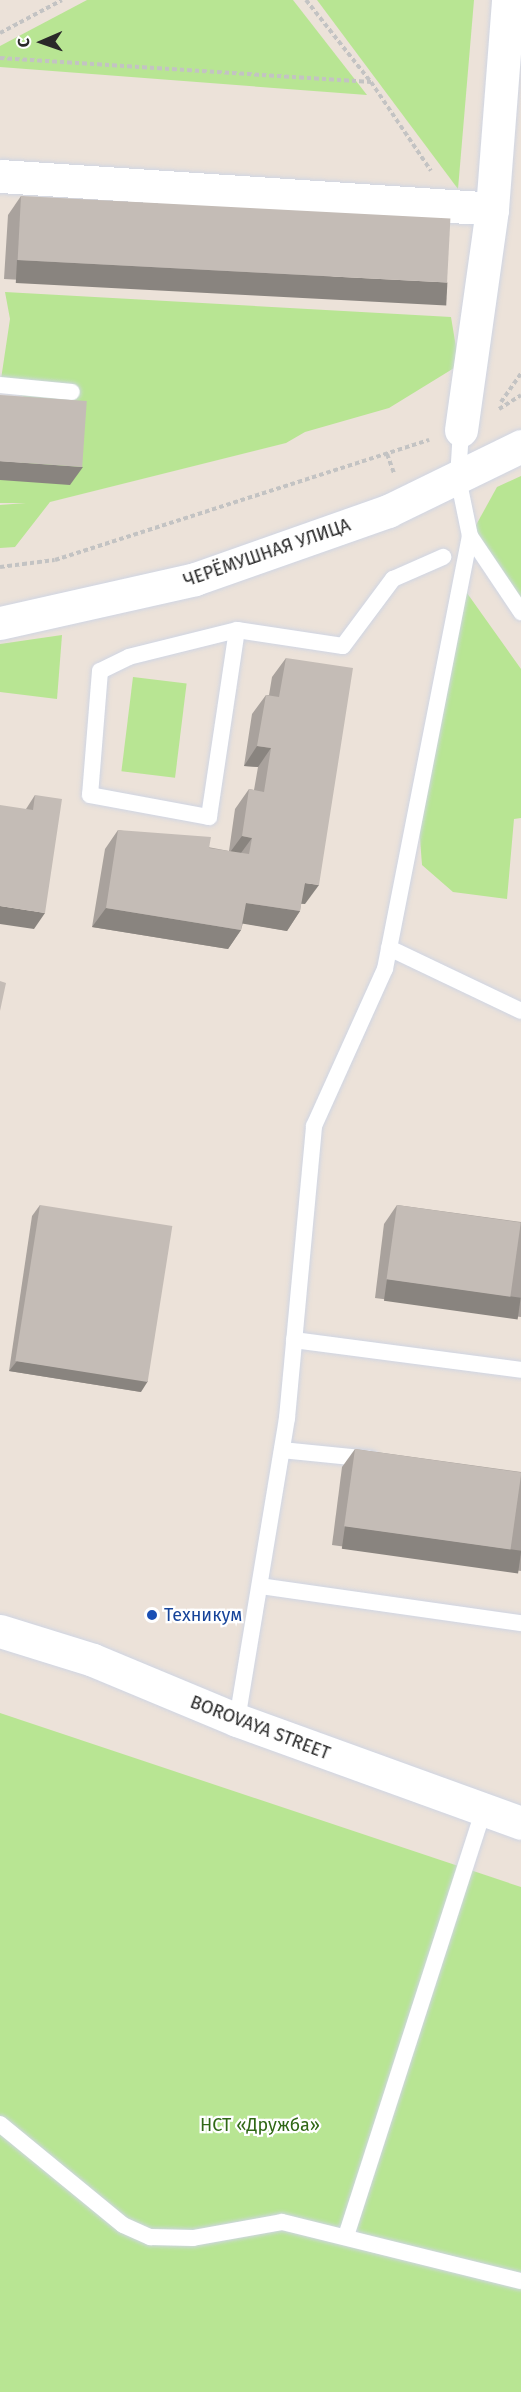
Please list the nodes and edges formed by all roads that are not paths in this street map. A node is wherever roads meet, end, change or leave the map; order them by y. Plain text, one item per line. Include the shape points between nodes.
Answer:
1 (507, 0) edge
2 (0, 176) edge
3 (492, 209) junction
4 (0, 385) edge
5 (72, 392) dead end
6 (461, 430) joint
7 (521, 446) edge
8 (458, 478) junction
9 (470, 536) junction
10 (443, 557) dead end
11 (521, 612) edge
12 (0, 623) edge
13 (237, 630) junction
14 (389, 948) junction
15 (521, 1011) edge
16 (294, 1340) junction
17 (521, 1370) edge
18 (282, 1450) junction
19 (390, 1461) edge
20 (260, 1586) junction
21 (521, 1623) edge
22 (0, 1631) edge
23 (237, 1720) junction
24 (483, 1812) junction
25 (521, 1823) edge
26 (0, 2124) edge
27 (346, 2236) junction
28 (521, 2281) edge

1 - 3 street
2 - 3 street
3 - 6 street
4 - 5 lane
6 - 8 lane
7 - 8 street, ЧЕРЁМУШНАЯ УЛИЦА
8 - 9 lane
8 - 12 street, ЧЕРЁМУШНАЯ УЛИЦА via 406,503 195,579
9 - 11 lane
9 - 14 lane
10 - 13 lane via 393,579 343,646
13 - 13 lane via 129,657 100,671 90,795 209,817
14 - 15 lane
14 - 16 lane via 314,1126
16 - 17 lane
16 - 18 lane
18 - 19 lane
18 - 20 lane
20 - 21 lane
20 - 23 lane
22 - 23 street, BOROVAYA STREET via 93,1660
23 - 24 street, BOROVAYA STREET
24 - 25 street, BOROVAYA STREET
24 - 27 lane
26 - 27 lane via 123,2225 150,2236 193,2238 282,2223
27 - 28 lane

